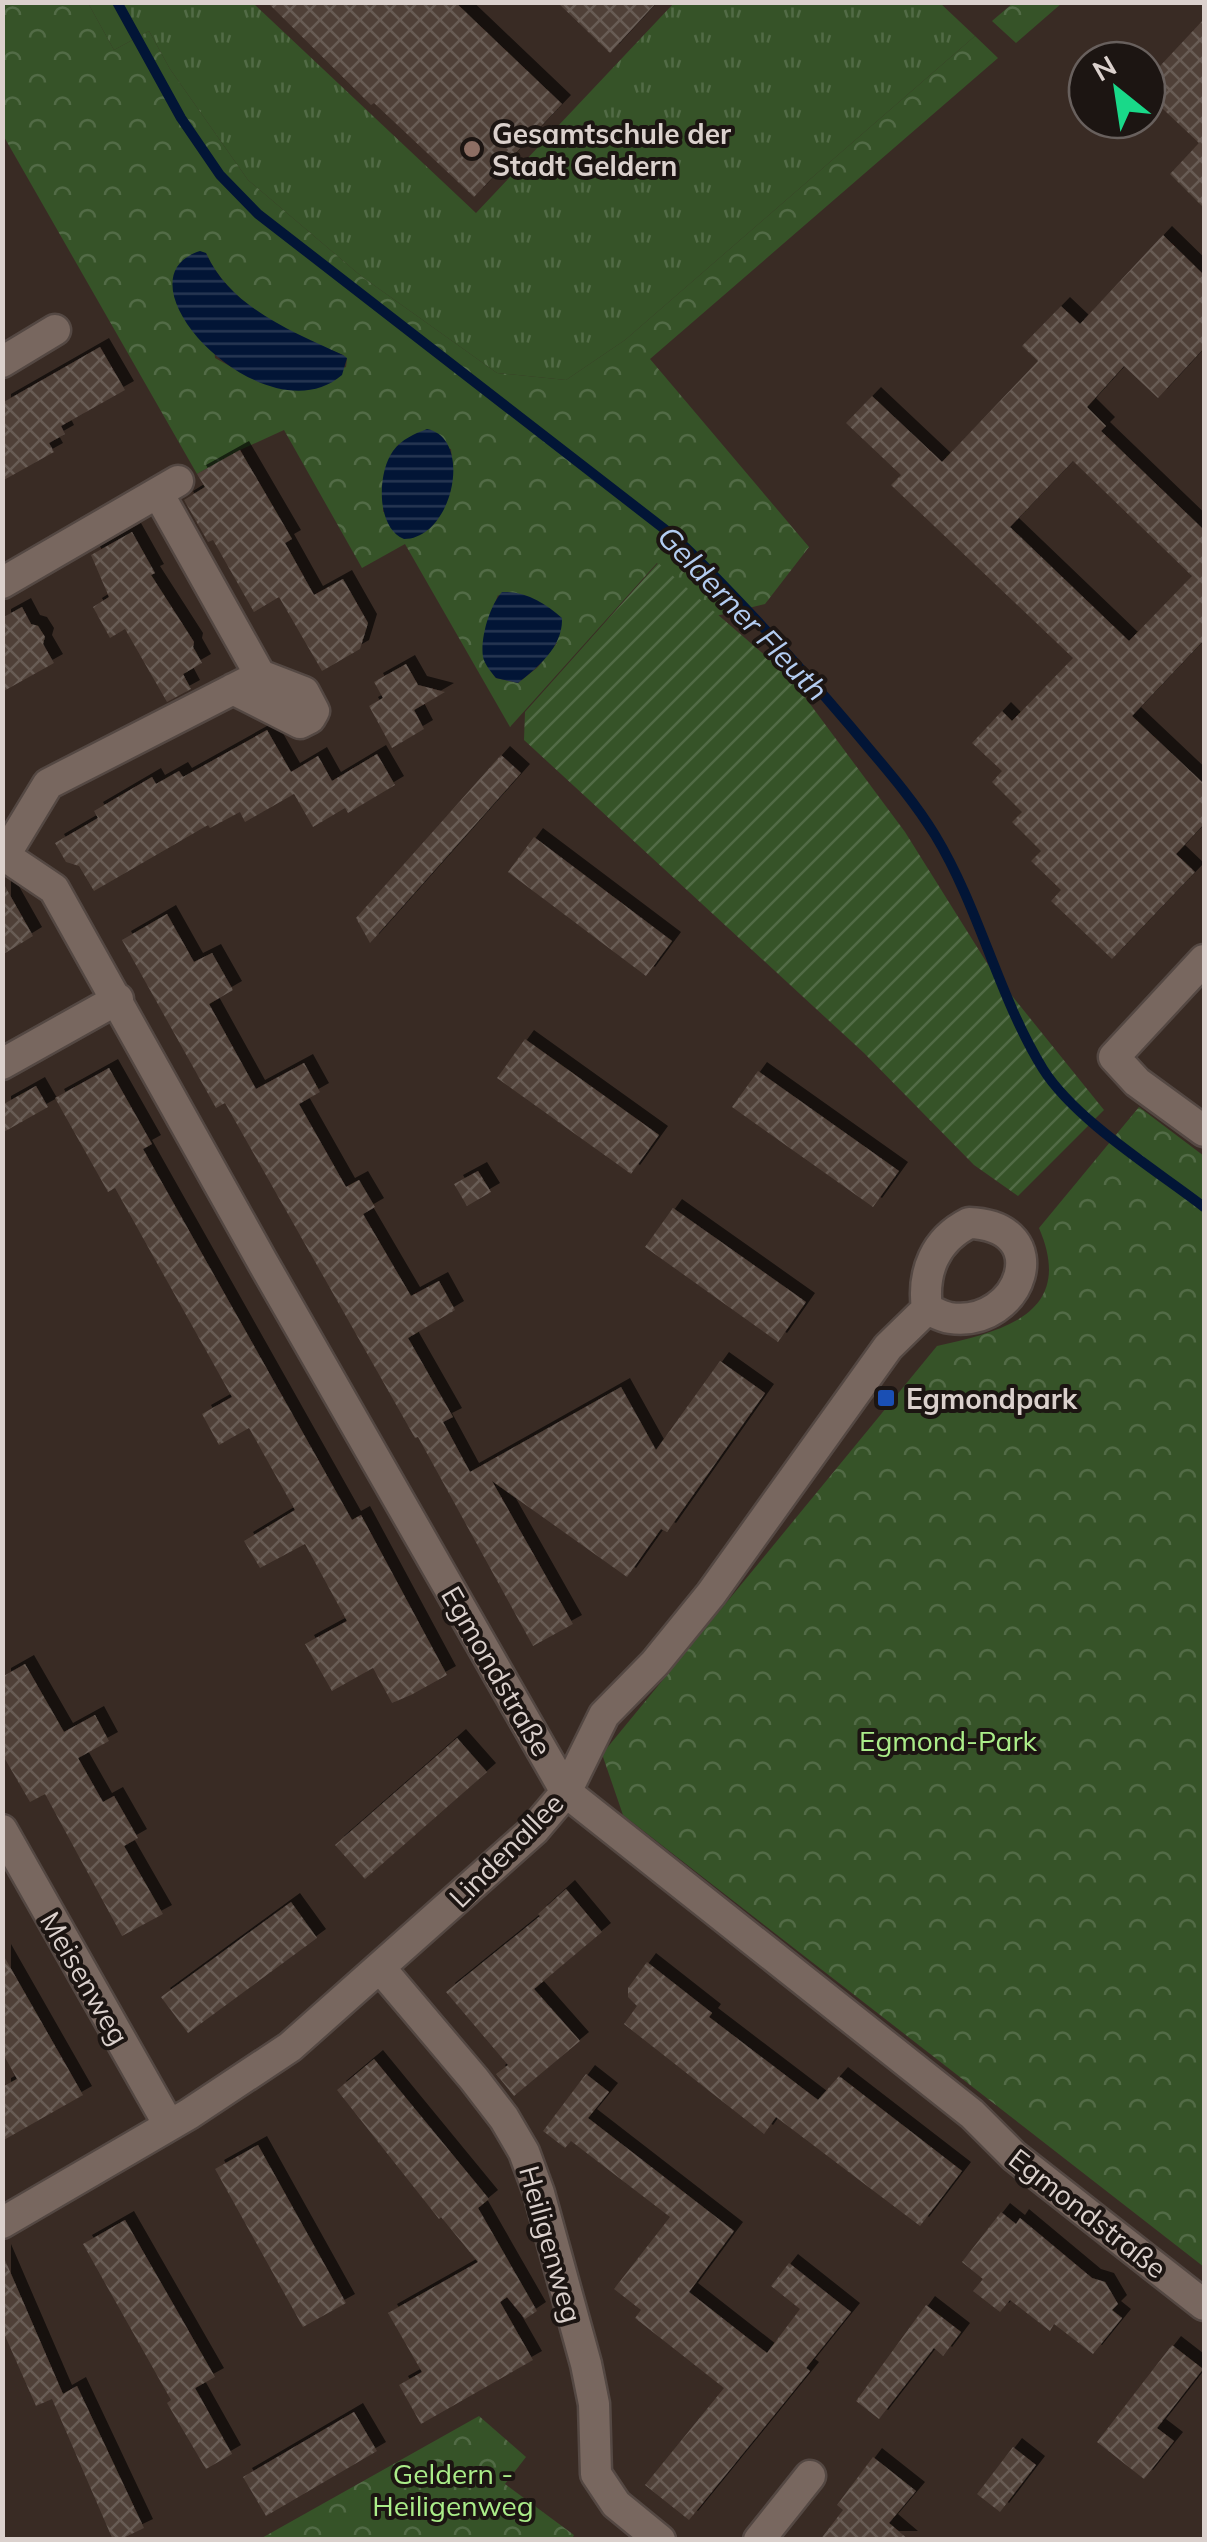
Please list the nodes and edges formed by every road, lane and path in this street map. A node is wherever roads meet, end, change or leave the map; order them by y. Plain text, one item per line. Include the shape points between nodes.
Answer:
1 (55, 330) dead end
2 (2, 362) edge
3 (2, 583) edge
4 (4, 854) edge
5 (1204, 960) edge
6 (118, 999) junction
7 (2, 1064) edge
8 (1204, 1131) edge
9 (927, 1309) dead end
10 (566, 1792) junction
11 (2, 1830) edge
12 (381, 1969) junction
13 (169, 2126) junction
14 (2, 2223) edge
15 (1204, 2304) edge
16 (810, 2476) dead end
17 (660, 2540) edge
18 (759, 2540) edge

1 - 2 street
3 - 4 street, Egmondstraße via 168,487 247,682 48,784
4 - 6 street, Egmondstraße via 54,889
5 - 8 street via 1114,1057
6 - 7 street
6 - 10 street, Egmondstraße
9 - 10 street, Lindenallee via 888,1347 712,1594 604,1715
10 - 12 street, Lindenallee via 534,1830
10 - 15 street, Egmondstraße
11 - 13 street, Meisenweg
12 - 13 street, Lindenallee via 290,2047
12 - 17 street, Heiligenweg via 474,2079 524,2152 586,2364 596,2474 616,2504
13 - 14 street, Lindenallee
16 - 18 street

